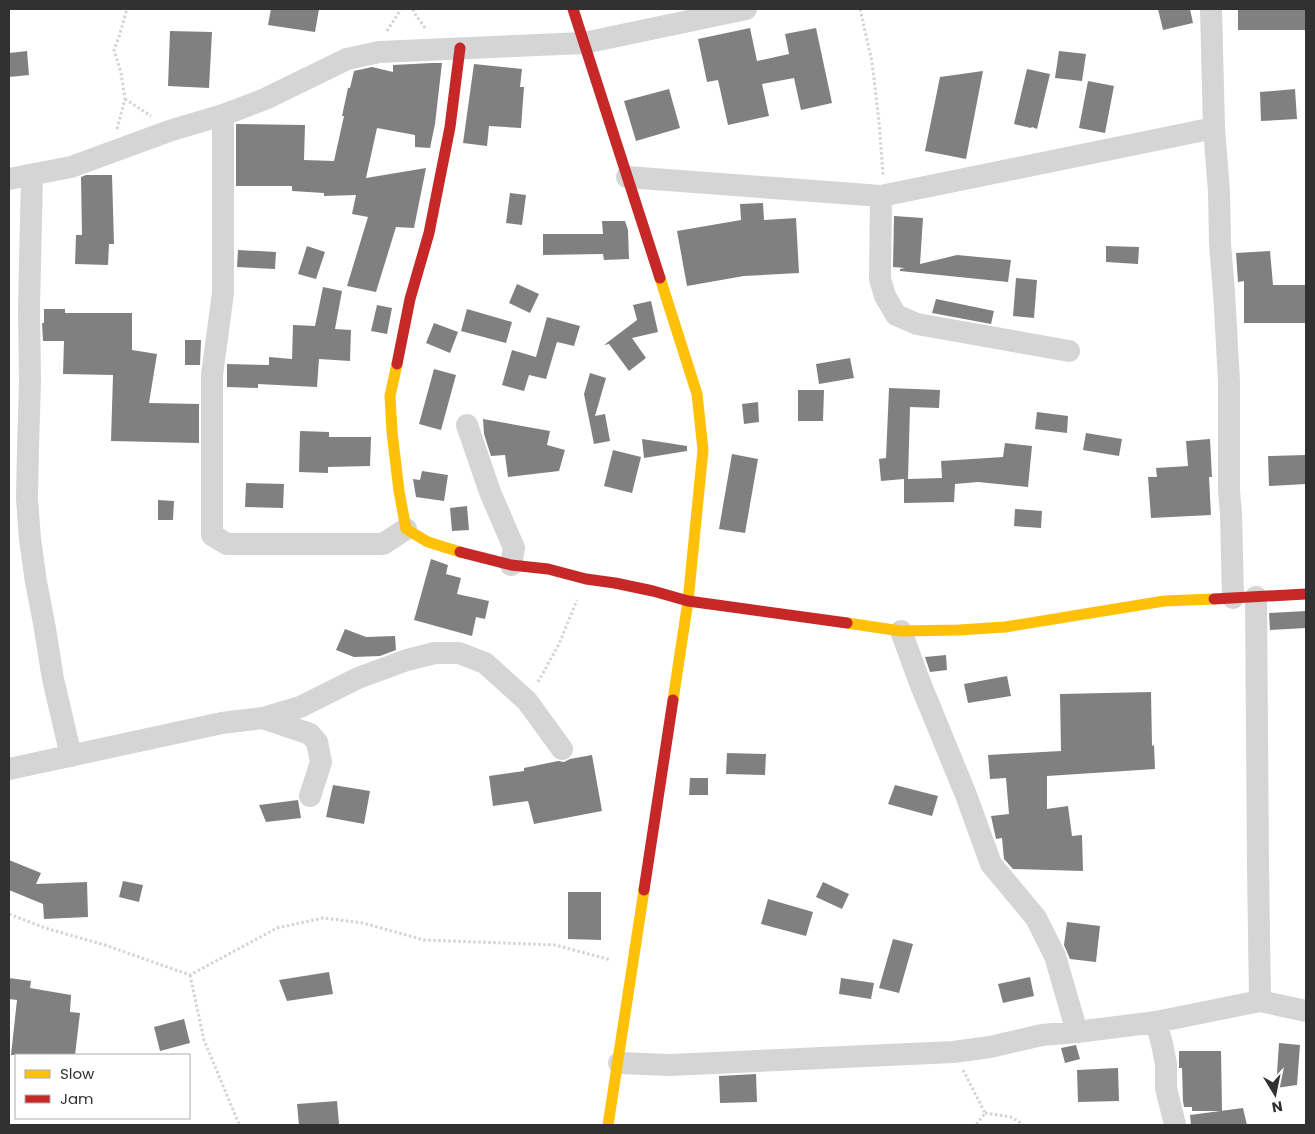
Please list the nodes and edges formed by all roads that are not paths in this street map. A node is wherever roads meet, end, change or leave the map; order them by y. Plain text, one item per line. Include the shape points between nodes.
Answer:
1 (573, 9) edge
2 (746, 9) edge
3 (1210, 9) edge
4 (584, 43) junction
5 (460, 48) junction
6 (223, 115) junction
7 (1214, 128) junction
8 (32, 175) junction
9 (628, 177) junction
10 (9, 179) edge
11 (881, 196) junction
12 (1069, 351) dead end
13 (467, 425) dead end
14 (406, 529) junction
15 (511, 564) junction
16 (1306, 594) edge
17 (1256, 597) junction
18 (1233, 598) junction
19 (688, 601) junction
20 (901, 631) junction
21 (263, 718) junction
22 (562, 749) dead end
23 (71, 756) junction
24 (9, 769) edge
25 (310, 796) dead end
26 (1260, 1000) junction
27 (1306, 1011) edge
28 (1156, 1022) junction
29 (1076, 1032) junction
30 (619, 1063) junction
31 (608, 1125) edge
32 (1175, 1125) edge

1 - 4 street
2 - 4 street
3 - 7 street
4 - 5 street
4 - 9 street
5 - 6 street via 379,52 347,59 265,99
5 - 14 street via 450,128 429,233 410,299 390,396
6 - 8 street via 71,167
6 - 14 street via 223,293 212,375 212,535 228,544 383,544
7 - 11 street
7 - 18 street via 1229,382
8 - 10 street
8 - 23 street via 27,499 36,582 52,679
9 - 11 street
9 - 19 street via 697,394 703,450
11 - 12 street via 880,279 896,315 917,324
13 - 15 street via 514,548
14 - 15 street via 428,542
15 - 19 street via 548,569
16 - 17 street
17 - 18 street
17 - 26 street
18 - 20 street via 1164,601 1005,627
19 - 20 street
19 - 30 street
20 - 29 street via 992,864 1036,918 1055,956
21 - 22 street via 300,707 358,678 407,660 435,653 460,653 485,663 527,702
21 - 23 street via 222,723
21 - 25 street via 310,734 317,742 321,762
23 - 24 street
26 - 27 street
26 - 28 street
28 - 29 street
28 - 32 street
29 - 30 street via 953,1052 670,1065
30 - 31 street

